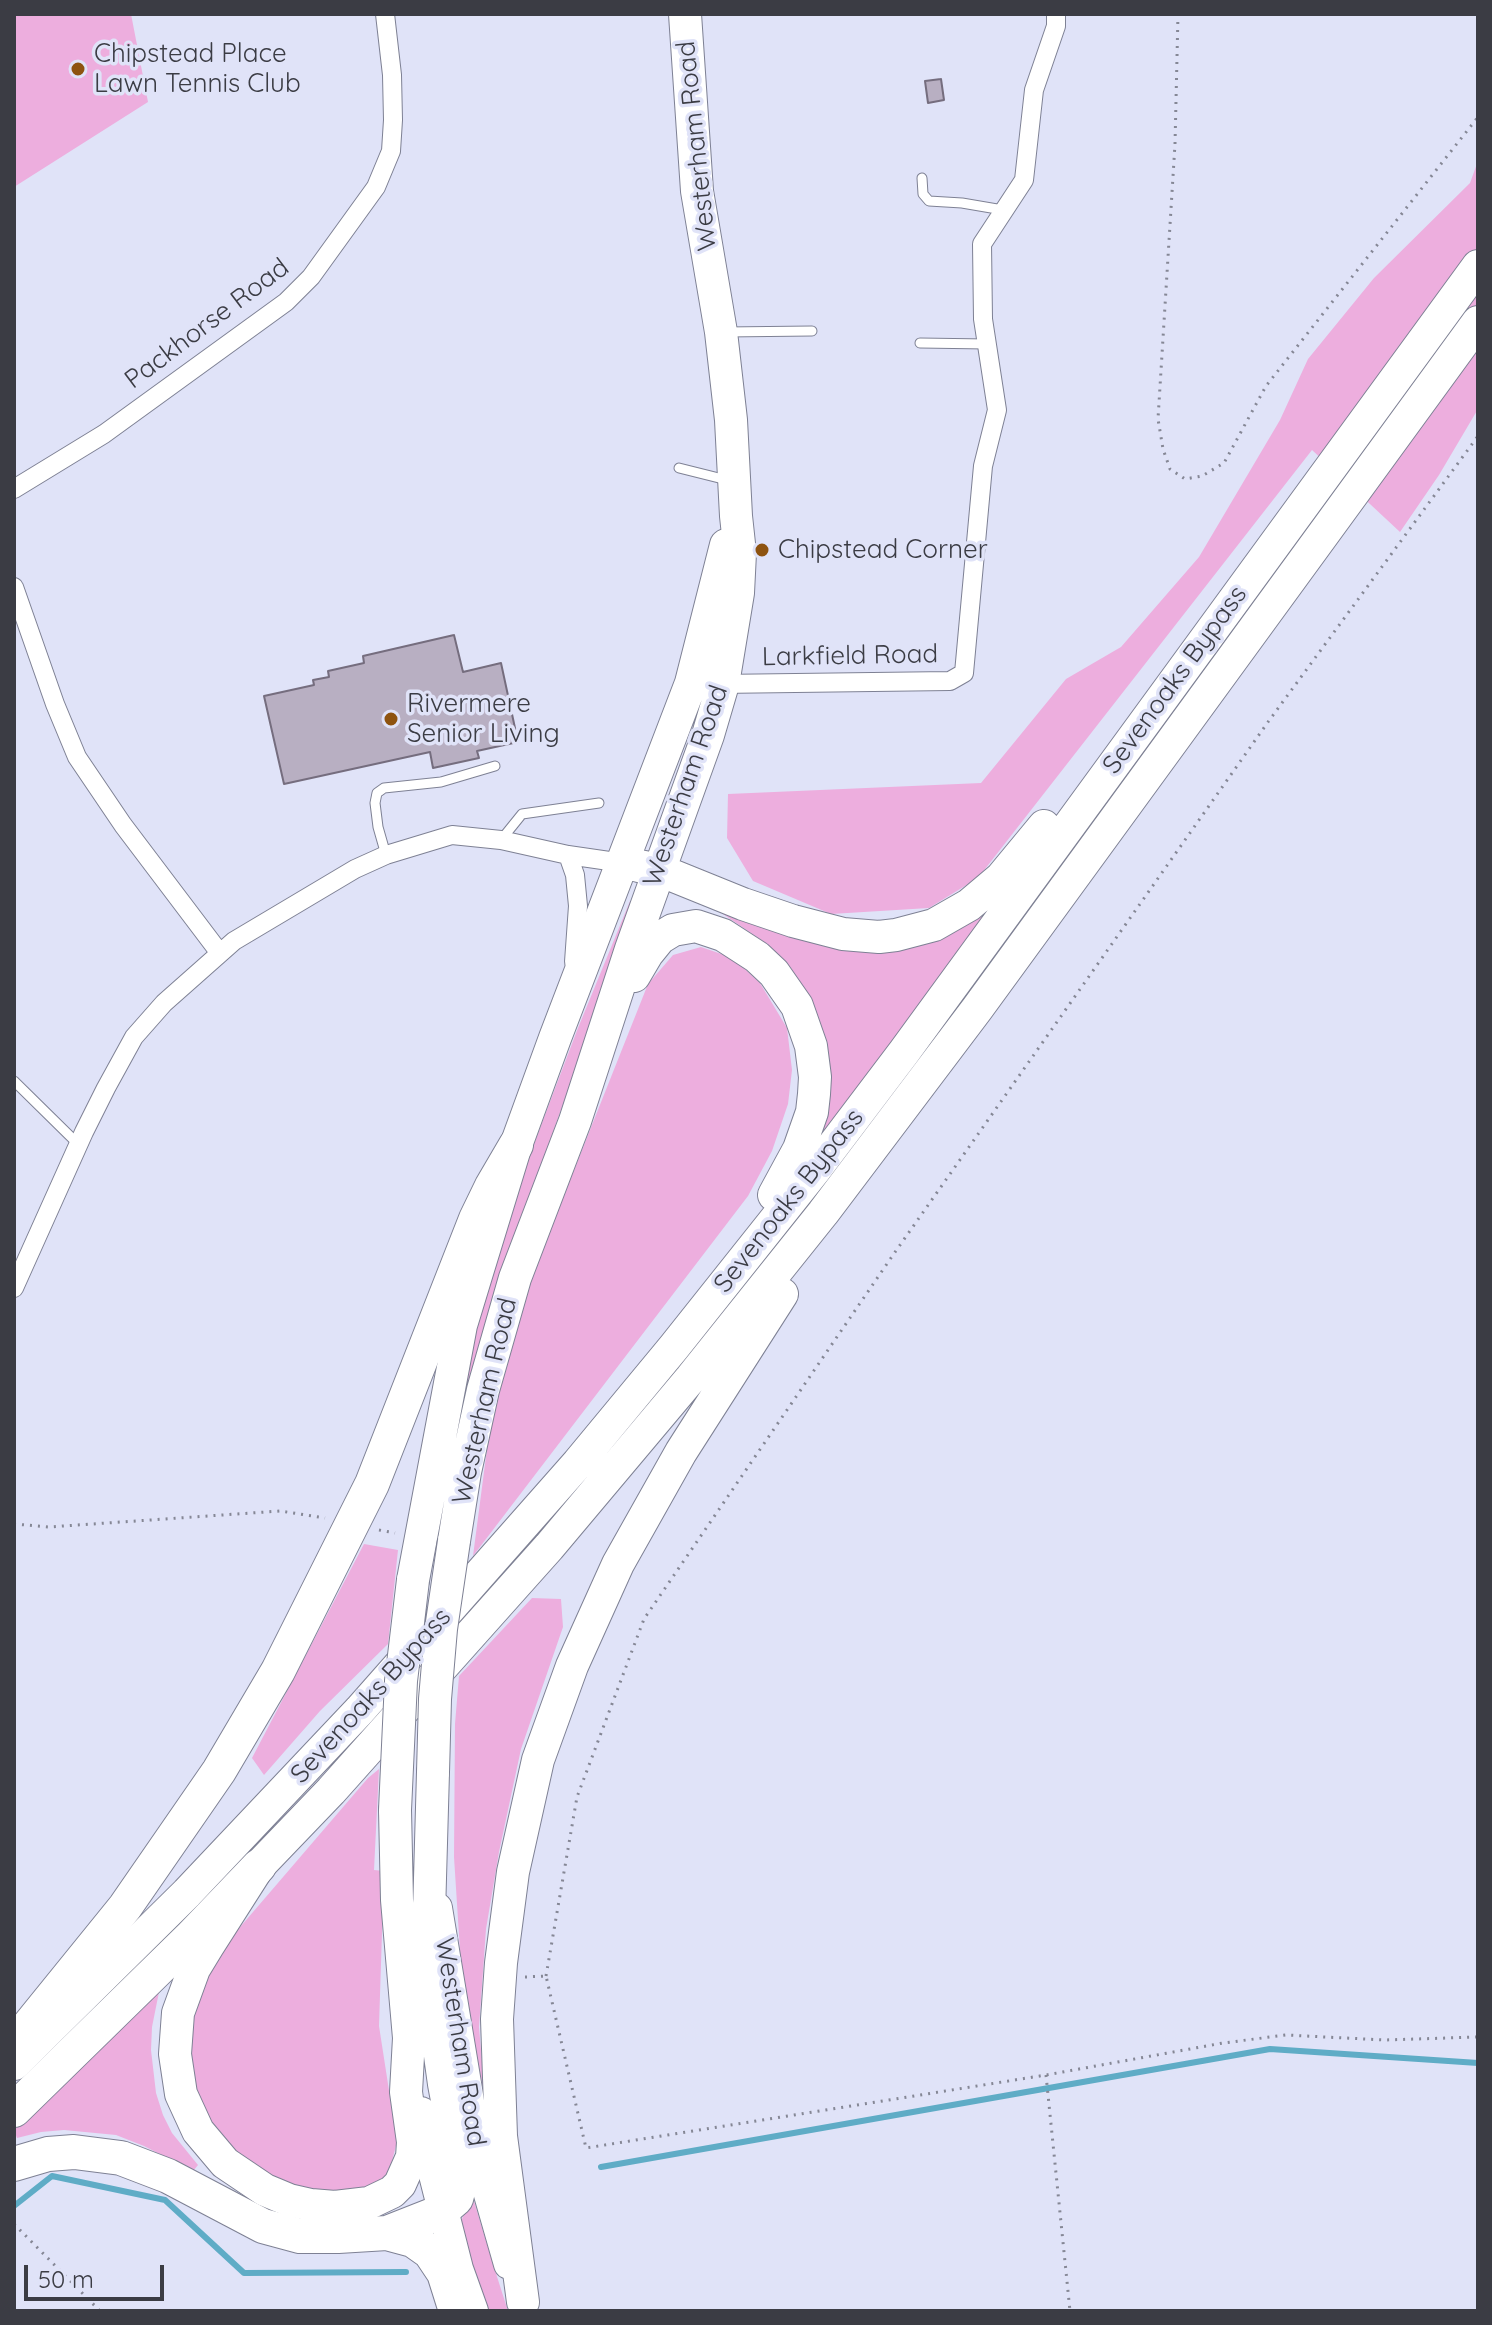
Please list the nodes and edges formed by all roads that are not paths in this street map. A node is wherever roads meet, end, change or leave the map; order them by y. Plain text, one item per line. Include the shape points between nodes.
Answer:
1 (385, 14) edge
2 (685, 14) edge
3 (1056, 20) edge
4 (922, 178) dead end
5 (1004, 210) junction
6 (1478, 266) edge
7 (1478, 322) edge
8 (812, 331) dead end
9 (721, 332) junction
10 (920, 343) dead end
11 (987, 344) junction
12 (679, 468) dead end
13 (734, 481) junction
14 (14, 489) edge
15 (736, 516) junction
16 (14, 587) edge
17 (691, 683) junction
18 (723, 684) junction
19 (1172, 685) junction
20 (495, 766) dead end
21 (599, 803) dead end
22 (501, 840) junction
23 (386, 855) junction
24 (568, 855) junction
25 (623, 863) junction
26 (659, 870) junction
27 (219, 952) junction
28 (570, 995) junction
29 (608, 1024) junction
30 (14, 1081) edge
31 (878, 1143) junction
32 (78, 1144) junction
33 (516, 1145) junction
34 (14, 1288) edge
35 (625, 1407) junction
36 (259, 1866) junction
37 (430, 1870) junction
38 (409, 2038) junction
39 (14, 2044) edge
40 (14, 2064) edge
41 (14, 2110) edge
42 (14, 2164) edge
43 (443, 2211) junction
44 (387, 2233) junction
45 (524, 2306) edge
46 (456, 2311) edge
47 (473, 2311) edge

1 - 14 street, Packhorse Road via 392,75 391,151 376,187 311,277 286,302 104,434
2 - 9 highway, Westerham Road via 697,191
3 - 5 street, Larkfield Road via 1034,90 1024,180
4 - 5 lane via 929,201
5 - 11 street, Larkfield Road via 982,244
6 - 19 highway, Sevenoaks Bypass
7 - 31 highway, Sevenoaks Bypass
8 - 9 lane
9 - 13 highway, Westerham Road
10 - 11 lane
11 - 18 street, Larkfield Road via 997,410 983,466 964,673 950,681
12 - 13 lane
13 - 15 highway, Westerham Road
15 - 17 highway, Westerham Road
15 - 18 highway, Westerham Road via 738,593
16 - 27 street via 77,757
17 - 18 street, Larkfield Road
17 - 25 highway, Westerham Road
18 - 26 highway, Westerham Road
19 - 26 highway via 1103,750 1001,878 934,925 879,937 843,934 781,917
19 - 35 highway, Sevenoaks Bypass via 859,1112
20 - 23 lane via 377,793
21 - 22 lane via 522,814
22 - 23 street, Westerham Road via 452,835
22 - 24 street, Westerham Road
23 - 27 street, Westerham Road
24 - 25 street, Westerham Road
24 - 28 street via 578,906
25 - 26 highway
25 - 28 highway, Westerham Road
26 - 29 highway, Westerham Road
27 - 32 street, Westerham Road via 134,1037
28 - 33 highway, Westerham Road
29 - 35 highway via 660,938 686,927 708,929 774,973 807,1031 815,1077 806,1130 786,1177
29 - 37 highway, Westerham Road, bridge via 511,1292 465,1472 438,1671
30 - 32 lane
31 - 36 highway, Sevenoaks Bypass via 549,1547
31 - 45 highway via 681,1452 612,1577 538,1760 513,1872 497,2019 501,2136
32 - 34 street, Westerham Road
33 - 38 highway, Westerham Road, bridge via 461,1325 413,1580 401,1681 395,1810
33 - 39 highway via 476,1219 353,1524 278,1671 219,1771 125,1907
35 - 40 highway, Sevenoaks Bypass via 360,1710 176,1904
36 - 38 highway, Sevenoaks Bypass via 194,1969 178,2013 175,2054 181,2094 210,2147 245,2179 289,2200 335,2207 381,2199 400,2184 412,2157 406,2092
36 - 41 highway
37 - 43 highway via 428,1949 434,2026 462,2180 457,2199
37 - 45 main road, Westerham Road via 478,2156
38 - 43 main road, Westerham Road
42 - 44 highway via 48,2154 109,2156 145,2166 281,2232 318,2237
43 - 44 highway
43 - 47 main road, Westerham Road
44 - 46 highway via 413,2240 430,2252 444,2273

